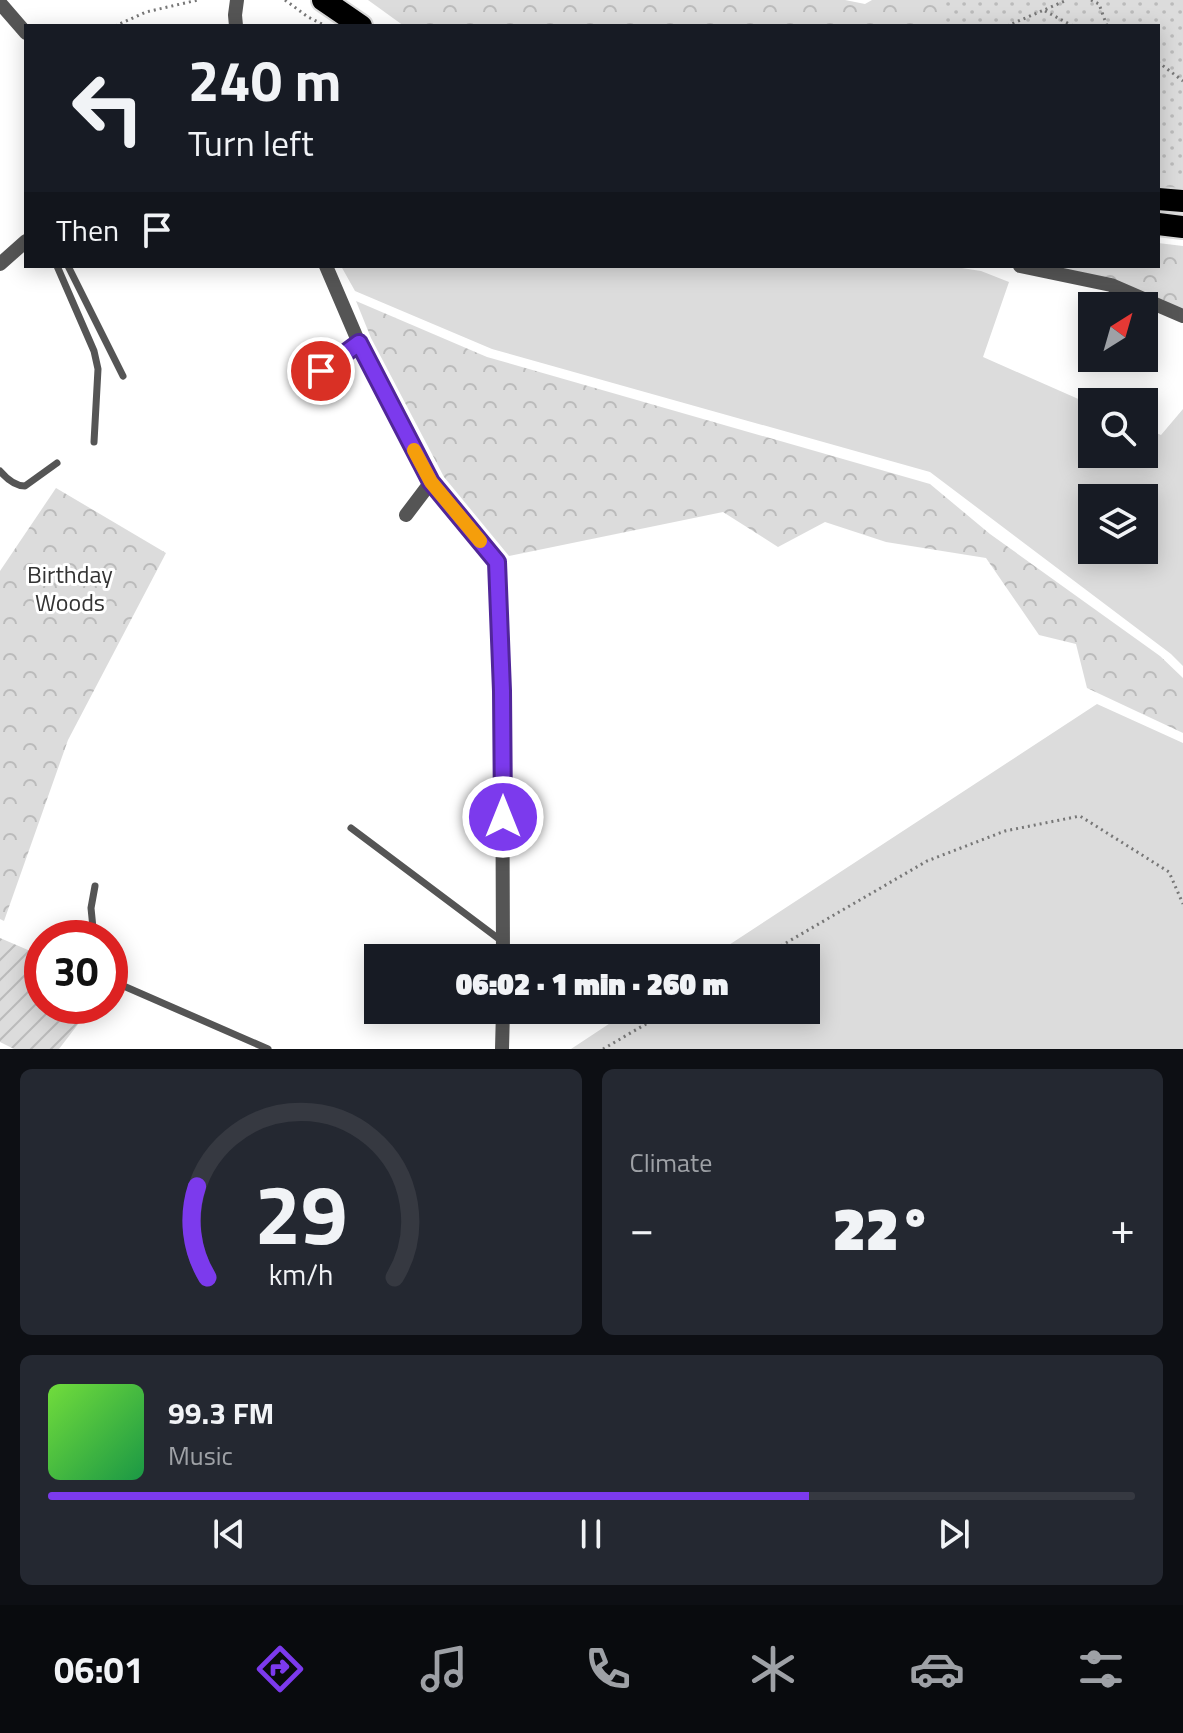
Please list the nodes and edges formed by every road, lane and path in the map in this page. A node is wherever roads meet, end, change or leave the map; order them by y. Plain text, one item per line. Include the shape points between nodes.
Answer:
1 (198, 0) edge
2 (237, 0) edge
3 (285, 0) edge
4 (323, 0) edge
5 (1067, 0) edge
6 (1091, 0) edge
7 (0, 3) edge
8 (1043, 10) junction
9 (119, 24) edge
10 (236, 24) edge
11 (322, 24) edge
12 (358, 24) edge
13 (1012, 24) edge
14 (1069, 24) edge
15 (1106, 24) edge
16 (24, 31) edge
17 (1160, 64) edge
18 (1183, 81) edge
19 (1160, 199) edge
20 (1183, 201) edge
21 (1160, 224) edge
22 (1183, 227) edge
23 (24, 243) edge
24 (0, 264) edge
25 (58, 268) edge
26 (69, 268) edge
27 (327, 268) edge
28 (1030, 268) edge
29 (1183, 316) edge
30 (359, 343) junction
31 (123, 376) dead end
32 (302, 386) dead end
33 (94, 442) dead end
34 (57, 463) dead end
35 (0, 471) edge
36 (431, 482) junction
37 (406, 515) dead end
38 (351, 828) dead end
39 (95, 886) dead end
40 (1183, 904) edge
41 (92, 920) edge
42 (496, 944) edge
43 (504, 944) edge
44 (784, 944) edge
45 (128, 988) edge
46 (503, 1024) edge
47 (646, 1024) edge
48 (268, 1049) edge
49 (502, 1049) edge
50 (603, 1049) edge

1 - 9 path
2 - 10 street
3 - 11 path
4 - 12 highway
5 - 8 path
6 - 15 path via 1099,4
7 - 16 street
8 - 13 path
8 - 14 path
17 - 18 path
19 - 20 highway
21 - 22 highway
23 - 24 street
25 - 33 lane via 98,369
26 - 31 lane
27 - 30 street
28 - 29 street via 1111,285
30 - 32 street
30 - 36 street
34 - 35 lane via 25,486
36 - 37 street
36 - 43 street via 497,562
38 - 42 lane
39 - 41 lane
40 - 44 path via 1169,872 1080,816 1005,831 927,861
45 - 48 lane
46 - 49 street
47 - 50 path

